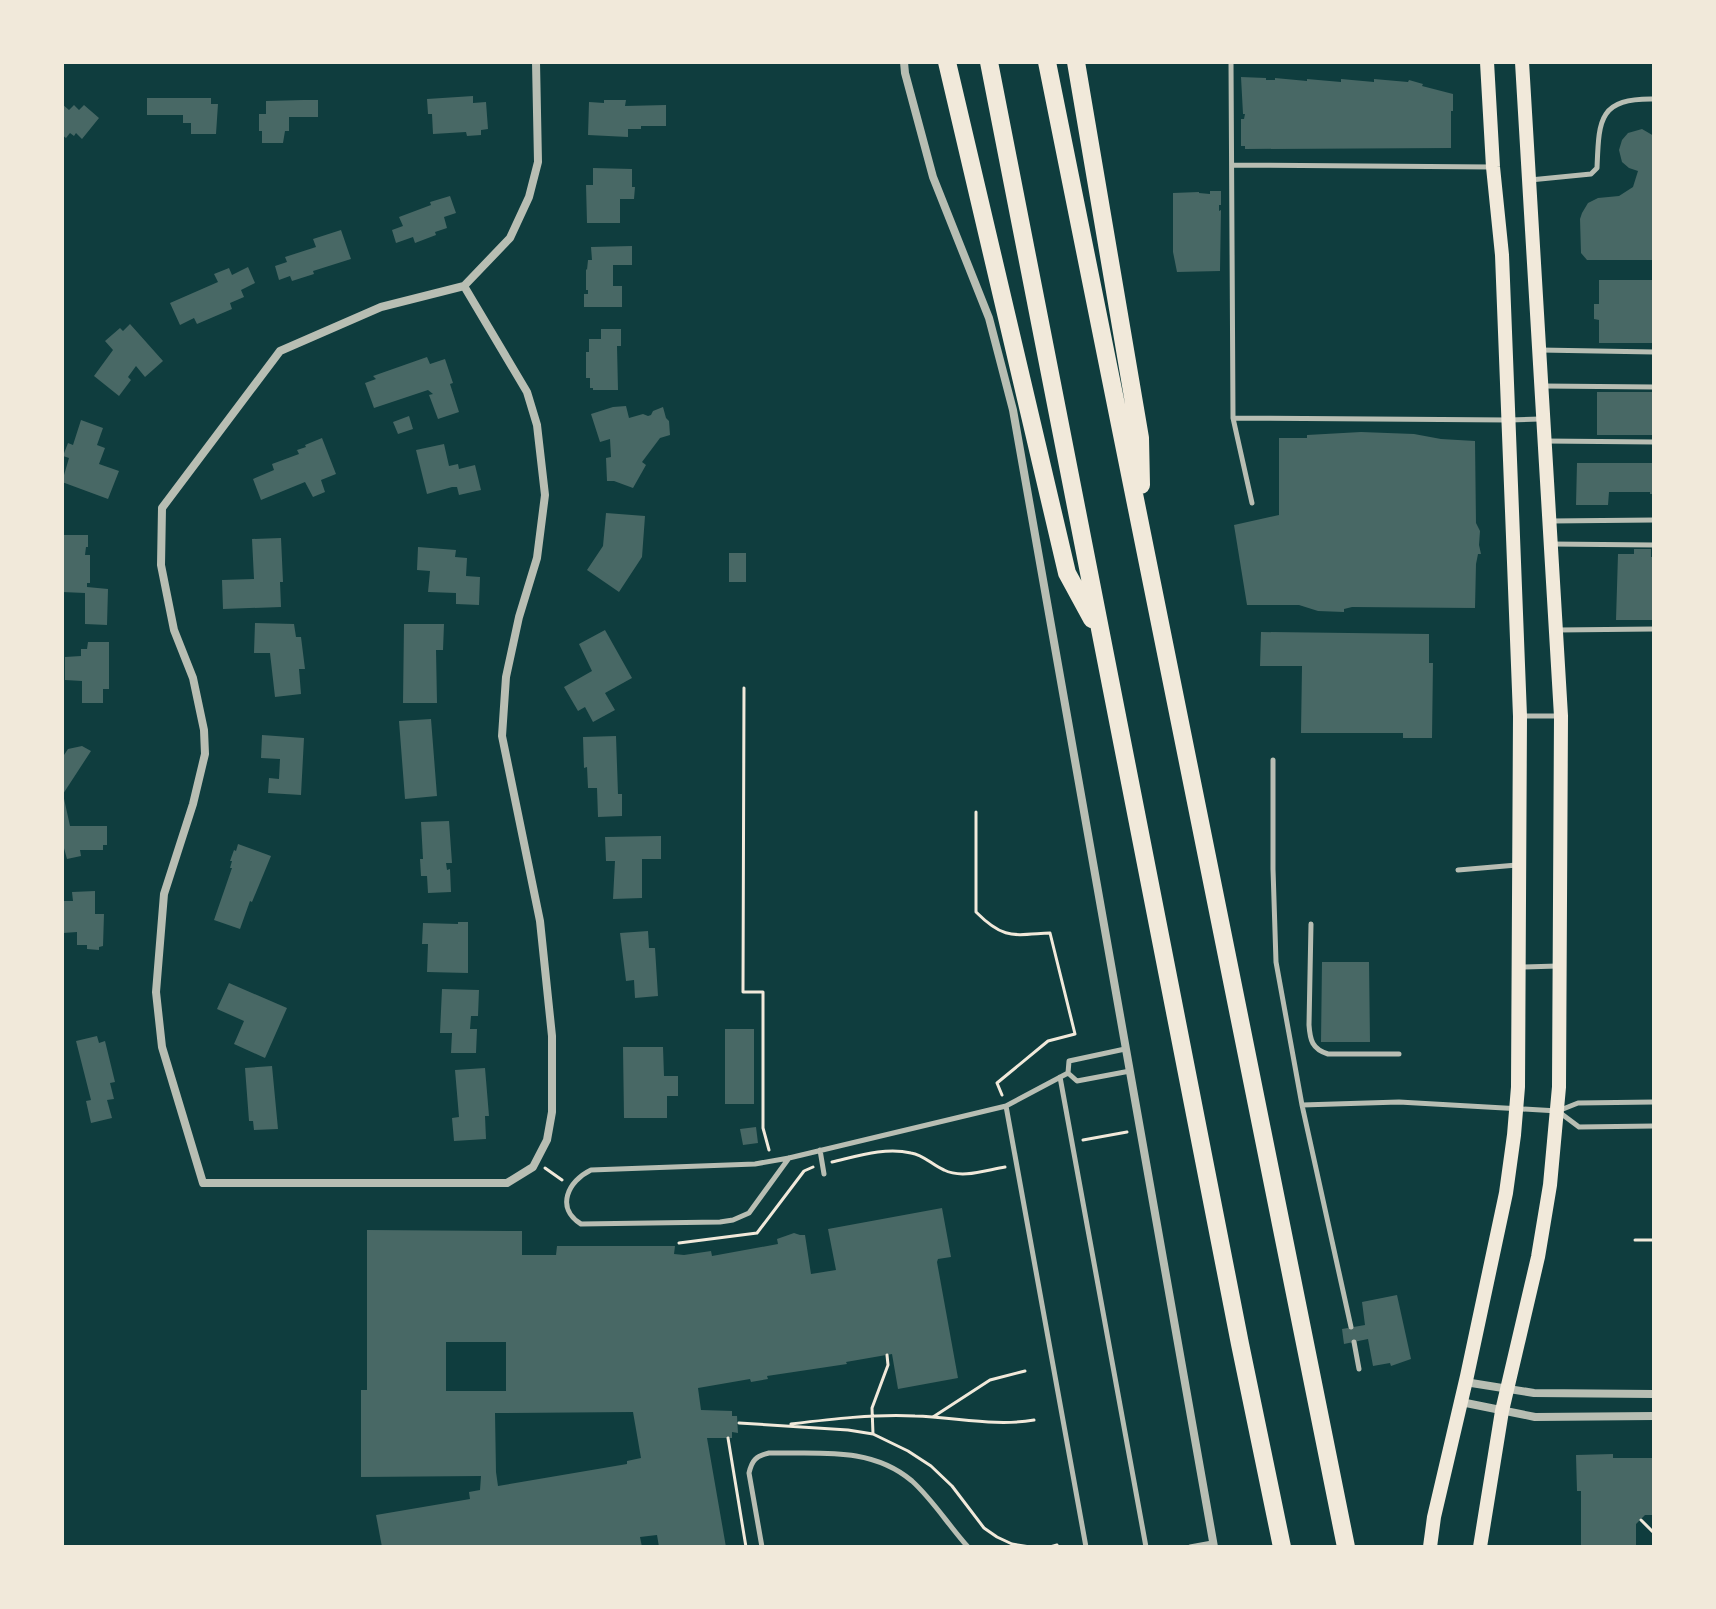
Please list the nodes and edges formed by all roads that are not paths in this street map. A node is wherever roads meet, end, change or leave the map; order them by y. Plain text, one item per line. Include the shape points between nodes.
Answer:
1 (536, 62) edge
2 (904, 62) edge
3 (947, 62) edge
4 (989, 62) edge
5 (1047, 62) edge
6 (1076, 62) edge
7 (1231, 62) edge
8 (1487, 62) edge
9 (1522, 62) edge
10 (1654, 99) edge
11 (1233, 165) junction
12 (1493, 167) junction
13 (1529, 180) junction
14 (464, 286) junction
15 (1539, 350) junction
16 (1654, 352) edge
17 (1541, 386) junction
18 (1654, 387) edge
19 (1233, 418) junction
20 (1543, 418) junction
21 (1509, 420) junction
22 (1544, 441) junction
23 (1654, 442) edge
24 (1252, 503) dead end
25 (1654, 520) edge
26 (1550, 521) junction
27 (1143, 536) junction
28 (1551, 544) junction
29 (1654, 545) edge
30 (1654, 629) edge
31 (1557, 630) junction
32 (1101, 636) junction
33 (1520, 716) junction
34 (1561, 716) junction
35 (1273, 760) dead end
36 (1520, 865) junction
37 (1458, 870) dead end
38 (1311, 924) dead end
39 (1560, 966) junction
40 (1519, 967) junction
41 (1126, 1049) junction
42 (1399, 1054) dead end
43 (1130, 1071) junction
44 (1068, 1073) junction
45 (1060, 1077) junction
46 (1654, 1102) edge
47 (1302, 1105) junction
48 (1006, 1106) junction
49 (1516, 1109) junction
50 (1558, 1111) junction
51 (1654, 1126) edge
52 (820, 1150) junction
53 (789, 1158) junction
54 (824, 1174) dead end
55 (1351, 1327) dead end
56 (1354, 1342) dead end
57 (1359, 1369) dead end
58 (1465, 1382) junction
59 (1507, 1388) junction
60 (1654, 1394) edge
61 (1461, 1402) junction
62 (1502, 1411) junction
63 (1654, 1416) edge
64 (1214, 1545) edge
65 (762, 1547) edge
66 (968, 1547) edge
67 (1086, 1547) edge
68 (1146, 1547) edge
69 (1190, 1547) edge
70 (1282, 1547) edge
71 (1346, 1547) edge
72 (1430, 1547) edge
73 (1480, 1547) edge

1 - 14 street via 538,162 529,197 510,238
2 - 41 street via 927,158 984,303 1009,389
3 - 32 highway via 1067,573
4 - 32 highway
5 - 27 highway
6 - 27 highway via 1140,438
7 - 11 lane
8 - 12 main road
9 - 13 main road
10 - 13 lane via 1617,104 1607,114 1599,128 1597,168 1591,174
11 - 12 lane
11 - 19 lane
12 - 21 main road
13 - 15 main road
14 - 14 street via 381,307 280,351 162,508 161,565 174,630 193,678 205,754 164,894 156,992 162,1047 203,1183 507,1183 533,1167 547,1140 552,1036 540,921 502,736 506,677 537,558 545,495 537,425 527,392
15 - 16 lane
15 - 17 main road
17 - 18 lane
17 - 20 main road
19 - 21 lane
19 - 24 lane
20 - 21 lane
20 - 22 main road
21 - 33 main road
22 - 23 lane
22 - 26 main road
25 - 26 lane
26 - 28 main road
27 - 71 highway
28 - 29 lane
28 - 31 main road
30 - 31 lane
31 - 34 main road
32 - 70 highway
33 - 34 lane
33 - 36 main road
34 - 39 main road
35 - 47 lane via 1276,962
36 - 37 lane
36 - 40 main road
38 - 42 lane via 1313,1045 1328,1054
39 - 40 lane
39 - 50 main road
40 - 49 main road
41 - 43 street
41 - 44 lane via 1069,1061
43 - 44 lane via 1077,1081
43 - 64 street
44 - 45 lane
45 - 48 lane
45 - 68 lane
46 - 50 lane via 1578,1103
47 - 49 lane via 1399,1102
47 - 55 lane
48 - 52 lane
48 - 67 lane
49 - 50 lane
49 - 58 main road via 1506,1193
50 - 51 lane via 1579,1127
50 - 59 main road via 1538,1257
52 - 53 lane
52 - 54 lane
53 - 53 lane via 749,1213 733,1220 581,1224 567,1211 568,1193 591,1170
56 - 57 lane
58 - 59 street
58 - 61 main road
59 - 60 street
59 - 62 main road
61 - 62 street
61 - 72 main road
62 - 63 street via 1535,1417
62 - 73 main road
64 - 69 lane
65 - 66 lane via 749,1473 758,1455 769,1453 865,1456 892,1467 911,1481

